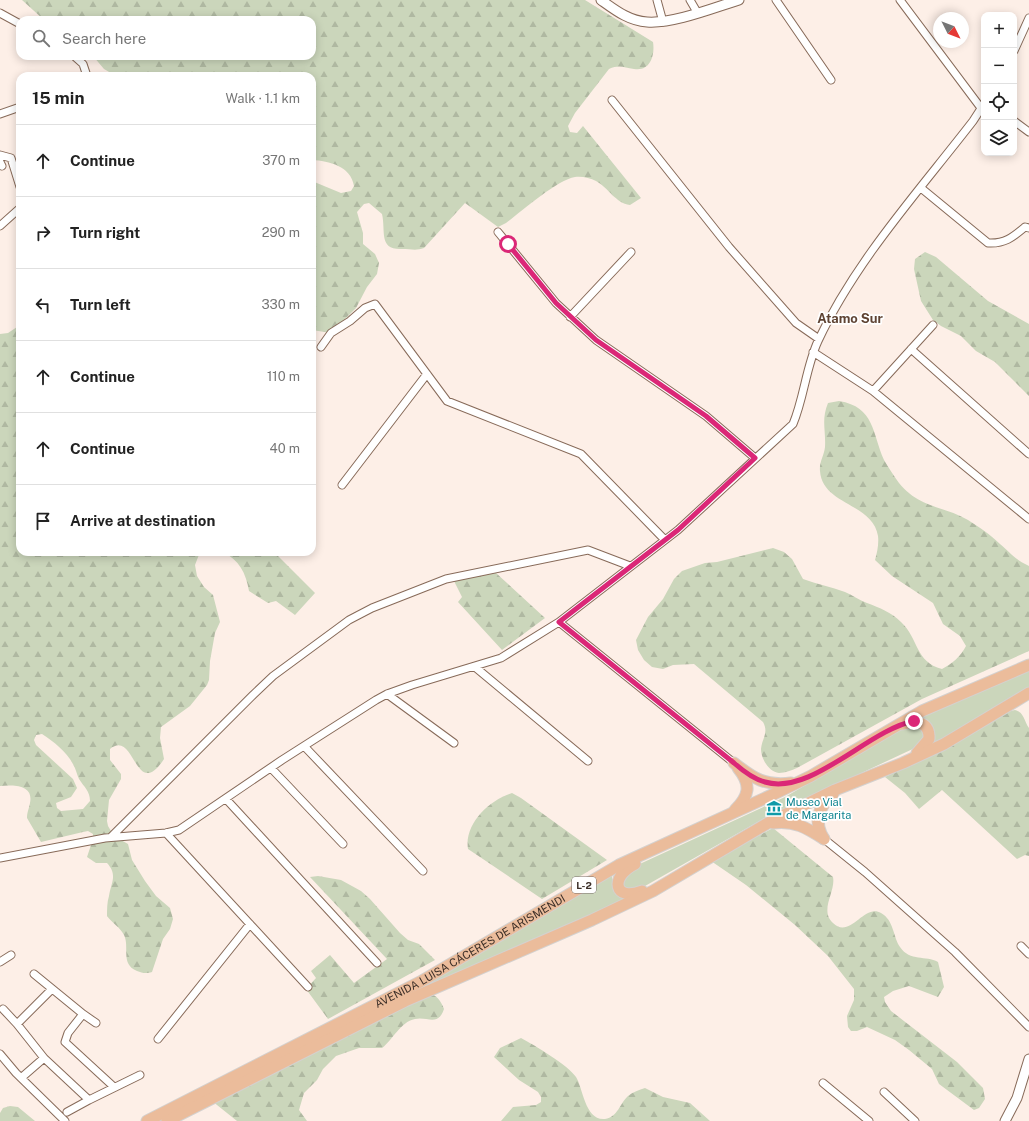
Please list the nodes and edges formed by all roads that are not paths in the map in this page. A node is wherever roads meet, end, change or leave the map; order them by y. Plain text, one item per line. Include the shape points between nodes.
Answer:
1 (601, 0) edge
2 (657, 0) edge
3 (690, 0) edge
4 (739, 0) edge
5 (776, 0) edge
6 (900, 0) edge
7 (696, 12) junction
8 (0, 13) edge
9 (1029, 18) edge
10 (16, 22) edge
11 (663, 22) junction
12 (1015, 48) edge
13 (78, 60) edge
14 (85, 72) edge
15 (831, 80) dead end
16 (612, 100) dead end
17 (981, 103) edge
18 (16, 108) edge
19 (981, 109) edge
20 (0, 114) edge
21 (1017, 123) edge
22 (1029, 132) edge
23 (0, 155) edge
24 (16, 175) edge
25 (921, 188) junction
26 (16, 212) edge
27 (0, 226) edge
28 (1029, 228) edge
29 (498, 232) dead end
30 (631, 252) dead end
31 (570, 317) junction
32 (932, 325) dead end
33 (819, 339) junction
34 (321, 347) dead end
35 (910, 350) junction
36 (813, 352) junction
37 (427, 374) junction
38 (873, 391) junction
39 (1029, 454) edge
40 (755, 458) junction
41 (342, 485) dead end
42 (1029, 519) edge
43 (665, 540) junction
44 (630, 566) junction
45 (559, 622) junction
46 (1029, 665) edge
47 (475, 667) junction
48 (1029, 693) edge
49 (387, 694) junction
50 (884, 732) junction
51 (454, 743) dead end
52 (304, 746) junction
53 (588, 761) dead end
54 (734, 763) junction
55 (903, 763) junction
56 (271, 768) junction
57 (800, 781) junction
58 (839, 789) junction
59 (226, 799) junction
60 (731, 814) junction
61 (711, 823) junction
62 (768, 823) junction
63 (166, 833) junction
64 (111, 837) junction
65 (824, 839) junction
66 (343, 844) dead end
67 (0, 858) edge
68 (699, 864) junction
69 (423, 871) dead end
70 (250, 924) junction
71 (1021, 946) dead end
72 (1029, 954) edge
73 (11, 955) dead end
74 (0, 962) edge
75 (377, 963) dead end
76 (34, 974) dead end
77 (308, 987) dead end
78 (52, 989) junction
79 (3, 1009) dead end
80 (83, 1014) junction
81 (17, 1024) junction
82 (96, 1024) dead end
83 (1029, 1027) edge
84 (158, 1039) dead end
85 (0, 1054) edge
86 (44, 1058) junction
87 (1029, 1059) edge
88 (140, 1075) dead end
89 (21, 1078) junction
90 (1026, 1080) edge
91 (823, 1083) dead end
92 (114, 1087) junction
93 (884, 1092) dead end
94 (89, 1100) junction
95 (67, 1112) dead end
96 (65, 1121) edge
97 (147, 1121) edge
98 (167, 1121) edge
99 (869, 1121) edge
100 (915, 1121) edge
101 (1005, 1121) edge

1 - 11 street via 630,18 646,22
2 - 11 street
3 - 7 street
4 - 7 street
5 - 15 street
6 - 17 street
7 - 11 street
8 - 10 street
9 - 12 street
13 - 14 street
16 - 33 street via 729,247 796,323
18 - 20 street
19 - 25 street
21 - 22 street
23 - 24 street via 10,158
25 - 28 street via 988,243 999,244 1009,240 1026,226
25 - 33 street via 870,254
26 - 27 street
29 - 31 street
30 - 31 street
31 - 40 street via 596,340 706,416
32 - 35 street
33 - 36 street
34 - 37 street via 331,333 364,308 375,304
35 - 38 street
35 - 39 street
36 - 38 street
36 - 40 street via 793,424
37 - 41 street
37 - 43 street via 447,401 581,454
38 - 42 street
40 - 43 street
43 - 44 street
44 - 45 street
44 - 64 street via 588,550 446,579 372,608 349,620 273,676
45 - 47 street via 516,650
45 - 54 street
46 - 50 main road, AVENIDA LUISA CÁCERES DE ARISMENDI / L-2 via 947,699
47 - 49 street
47 - 53 street
48 - 55 main road, AVENIDA LUISA CÁCERES DE ARISMENDI via 944,744
49 - 51 street
49 - 52 street
50 - 55 main road via 914,721 927,728 929,739 926,745
50 - 57 main road, AVENIDA LUISA CÁCERES DE ARISMENDI / L-2
52 - 56 street
52 - 69 street
54 - 57 main road via 766,783
54 - 60 main road via 744,779 747,793 746,798
55 - 58 main road, AVENIDA LUISA CÁCERES DE ARISMENDI
56 - 59 street
56 - 66 street
57 - 60 main road, AVENIDA LUISA CÁCERES DE ARISMENDI / L-2
58 - 62 main road, AVENIDA LUISA CÁCERES DE ARISMENDI
58 - 65 main road via 823,804 818,816 819,830
59 - 63 street via 180,830
59 - 75 street
60 - 61 main road, AVENIDA LUISA CÁCERES DE ARISMENDI / L-2
61 - 68 main road via 627,868 619,876 618,886 624,893 634,894
61 - 97 main road, AVENIDA LUISA CÁCERES DE ARISMENDI / L-2 via 619,865 420,982
62 - 65 main road via 797,824
62 - 68 main road, AVENIDA LUISA CÁCERES DE ARISMENDI
63 - 64 street
63 - 70 street
64 - 67 street
65 - 83 street via 955,952
68 - 98 main road, AVENIDA LUISA CÁCERES DE ARISMENDI via 653,891 592,920 384,1011
70 - 77 street
70 - 84 street
71 - 72 street
73 - 74 street
76 - 78 street
78 - 80 street
78 - 81 street
79 - 81 street
80 - 82 street
80 - 92 street via 68,1033 65,1042
81 - 86 street
85 - 89 street
86 - 89 street
86 - 94 street
87 - 90 street
88 - 92 street
89 - 96 street
90 - 101 street
91 - 99 street
92 - 94 street
93 - 100 street
94 - 95 street

